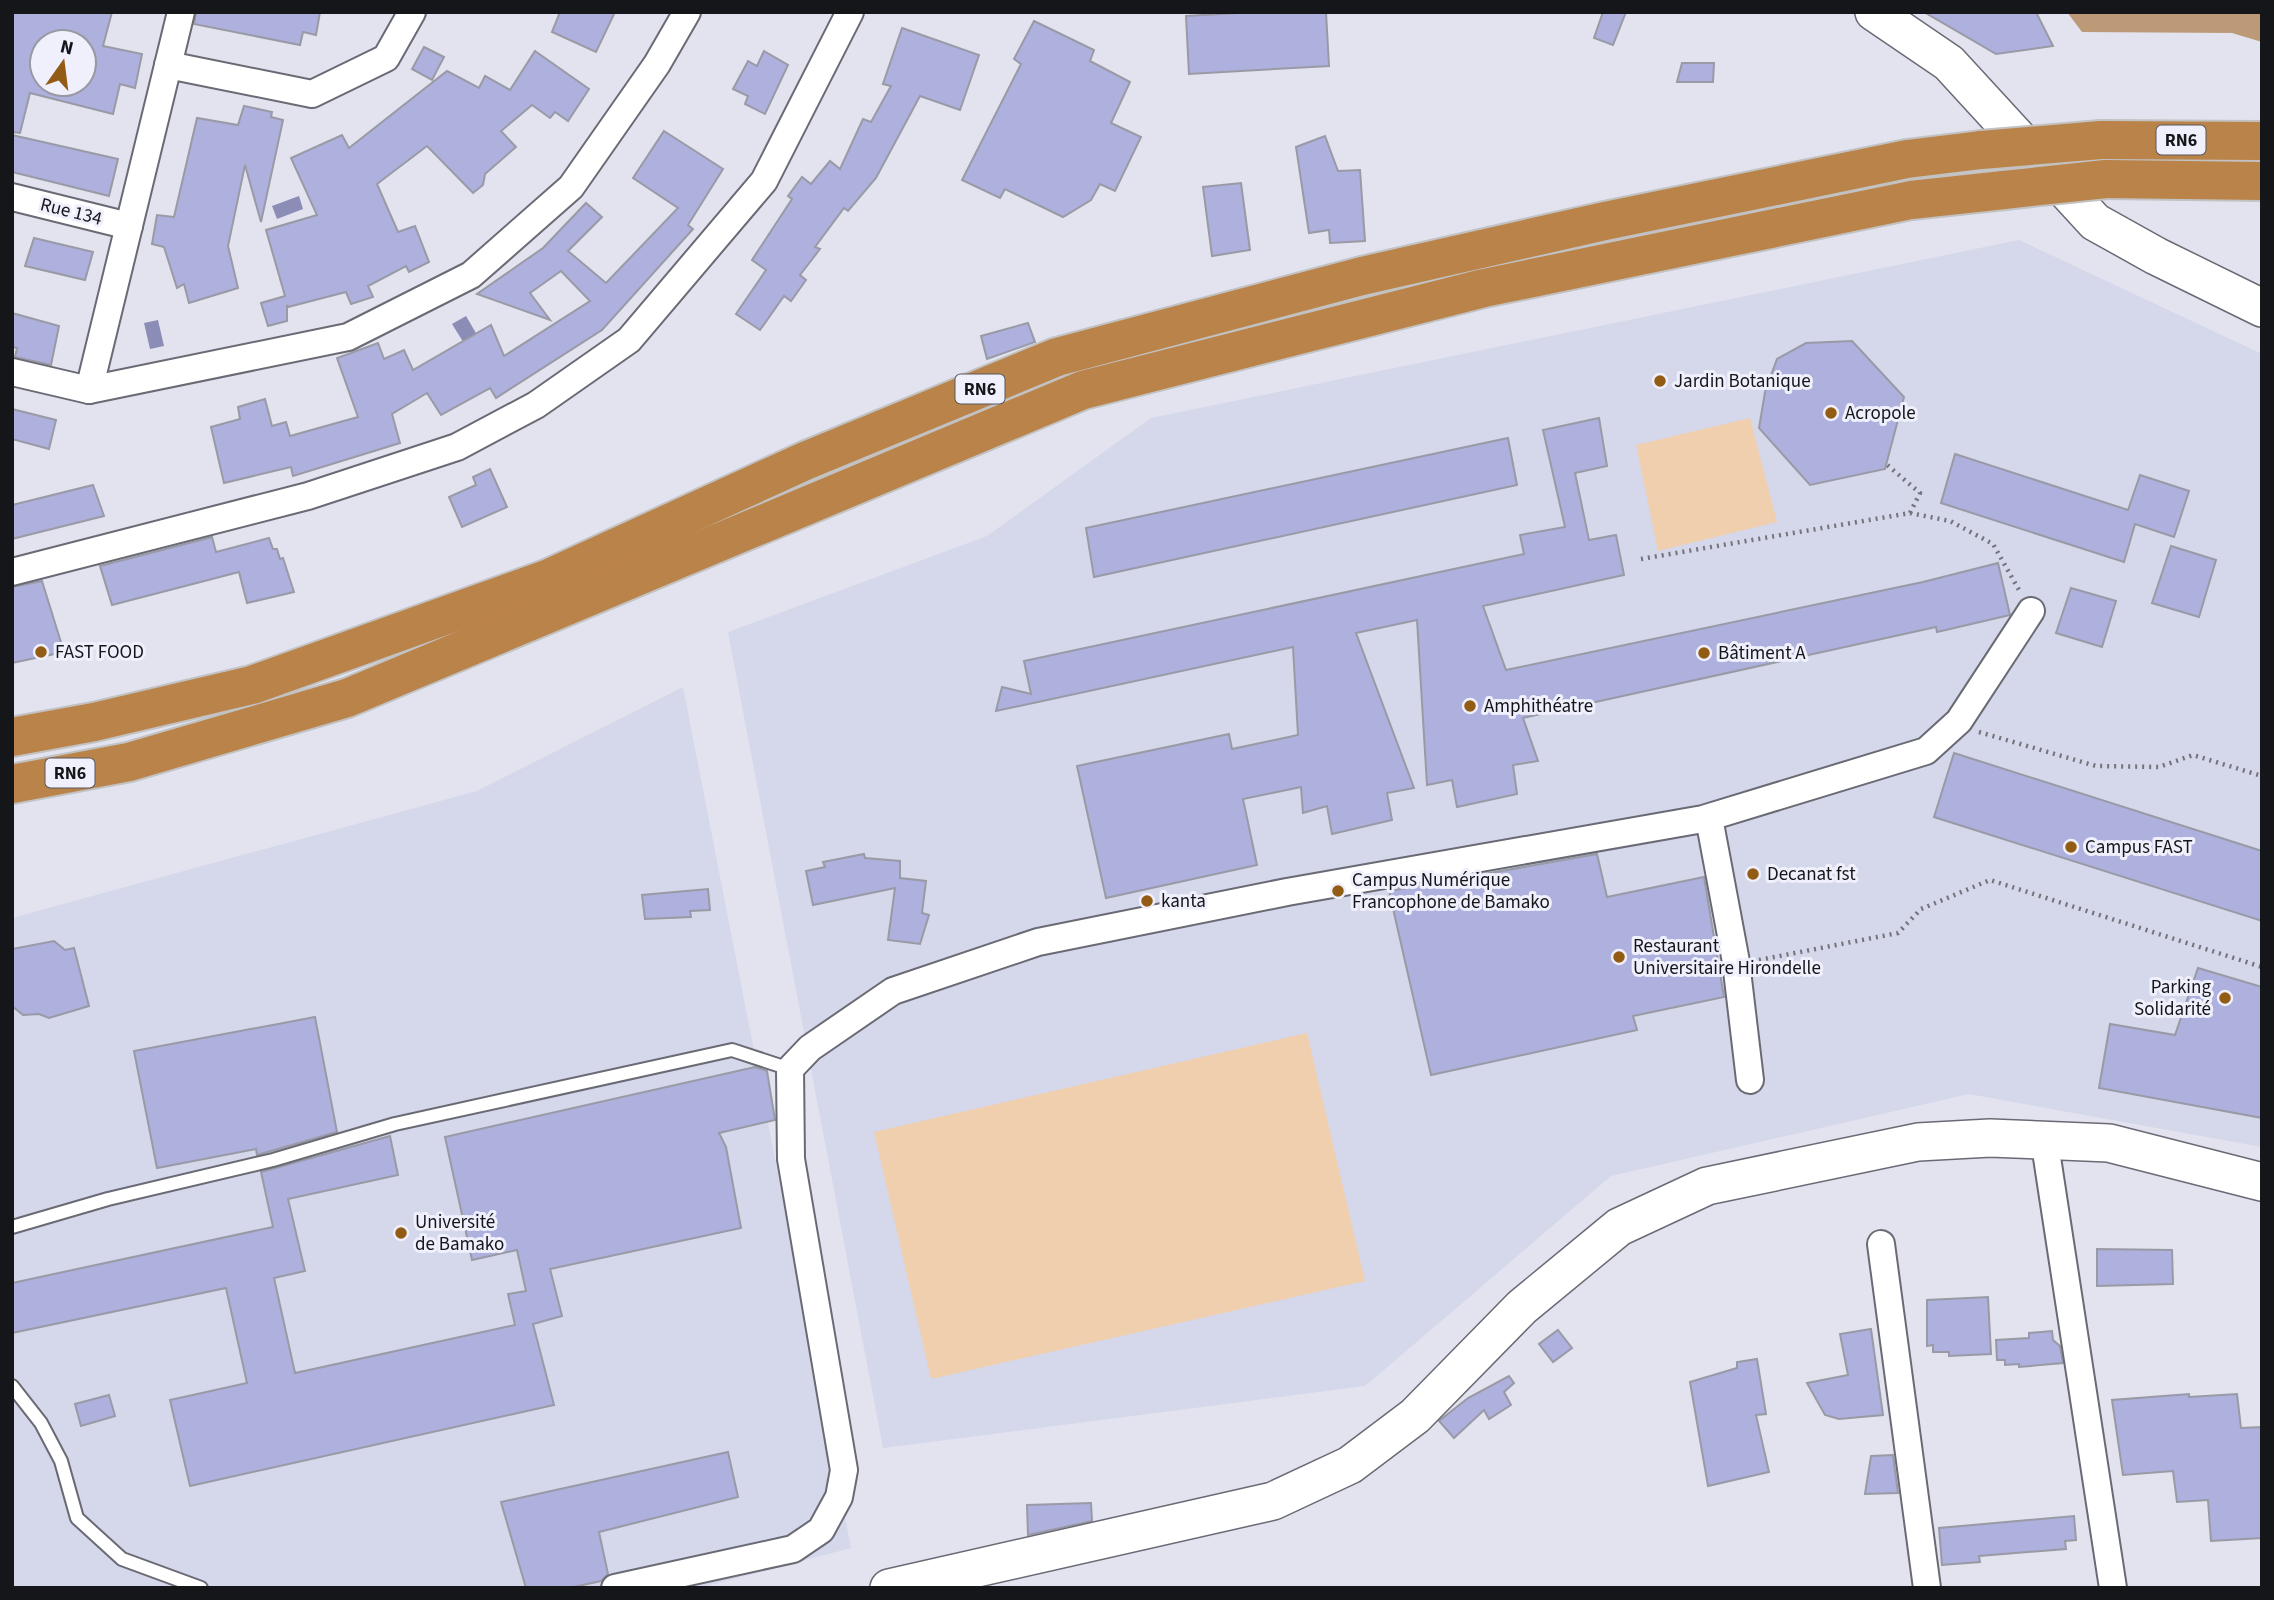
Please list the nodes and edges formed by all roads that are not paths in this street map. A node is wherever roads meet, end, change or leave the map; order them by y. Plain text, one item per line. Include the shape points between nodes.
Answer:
1 (181, 12) edge
2 (412, 12) edge
3 (687, 12) edge
4 (850, 12) edge
5 (1874, 12) edge
6 (168, 65) junction
7 (2262, 141) edge
8 (2262, 181) edge
9 (12, 197) edge
10 (129, 226) junction
11 (2262, 308) edge
12 (12, 372) edge
13 (89, 390) junction
14 (12, 572) edge
15 (2031, 611) road end
16 (12, 737) edge
17 (12, 784) edge
18 (1709, 818) junction
19 (790, 1069) junction
20 (1750, 1080) dead end
21 (2044, 1138) junction
22 (2262, 1182) edge
23 (12, 1227) edge
24 (1881, 1244) dead end
25 (12, 1386) edge
26 (201, 1588) edge
27 (615, 1588) edge
28 (889, 1588) edge
29 (1927, 1588) edge
30 (2113, 1588) edge

1 - 6 street
2 - 6 street via 386,58 312,94
3 - 13 street via 657,64 571,187 471,275 348,337
4 - 14 street via 764,181 629,340 536,405 457,447 308,496
5 - 11 street via 1949,63 2095,222
6 - 10 street
7 - 16 highway, RN6, bridge via 2101,140 1907,159 1362,276 1058,357 805,461 547,579 252,685
8 - 17 highway, RN6, bridge via 2106,179 1911,200 1484,288 1083,390 347,698 129,762
9 - 10 street, Rue 134
10 - 13 street
12 - 13 street
15 - 18 street via 1957,723 1926,751
18 - 19 street via 1287,892 1038,942 894,991 810,1048
18 - 20 street via 1736,962
19 - 23 lane via 732,1050 697,1057 395,1124
19 - 27 street via 791,1159 844,1470 839,1497 821,1530 793,1549
21 - 22 street via 2109,1143
21 - 28 street via 1918,1142 1707,1186 1619,1227 1522,1307 1415,1416 1350,1465 1273,1501
21 - 30 street
24 - 29 street
25 - 26 lane via 41,1423 61,1461 77,1518 122,1559

